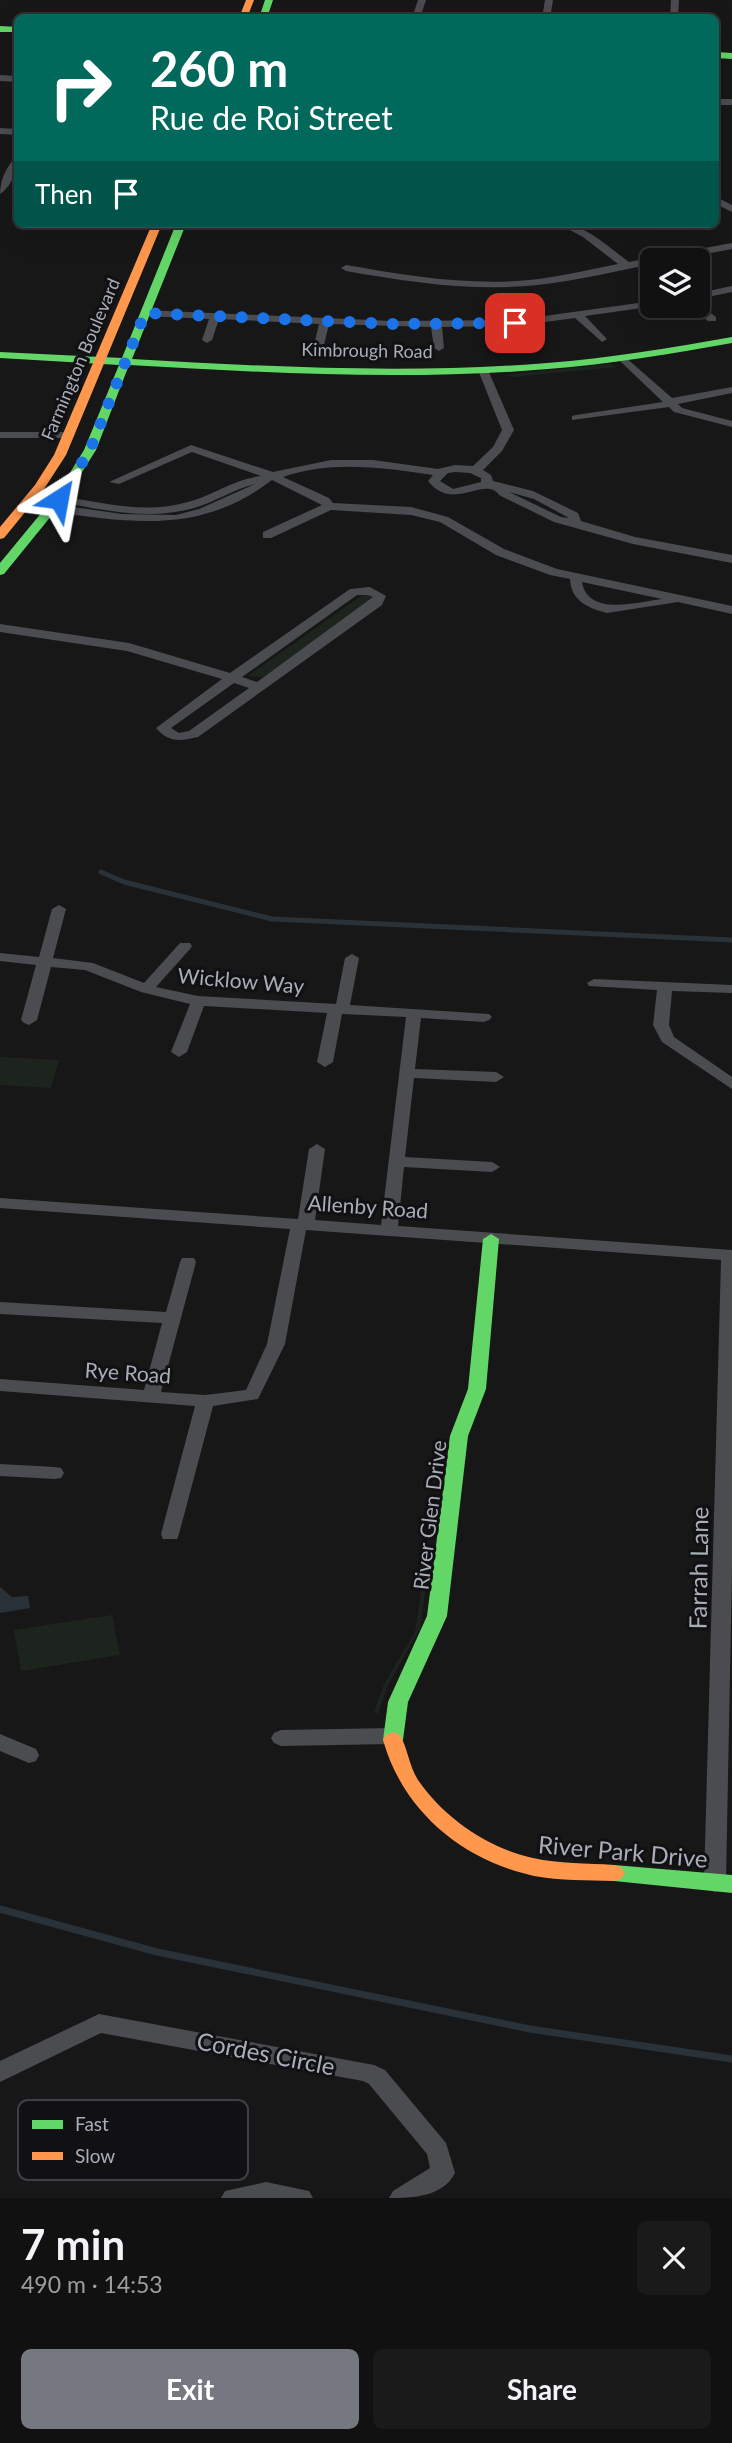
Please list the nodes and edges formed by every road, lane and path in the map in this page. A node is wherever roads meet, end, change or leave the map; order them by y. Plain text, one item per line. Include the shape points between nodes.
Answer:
1 (14, 166) edge
2 (1, 188) edge
3 (155, 228) edge
4 (179, 228) edge
5 (572, 228) edge
6 (732, 246) edge
7 (626, 265) junction
8 (346, 268) dead end
9 (732, 289) edge
10 (710, 294) edge
11 (640, 306) edge
12 (145, 313) junction
13 (578, 315) junction
14 (215, 316) junction
15 (326, 321) junction
16 (436, 324) junction
17 (602, 339) dead end
18 (207, 340) dead end
19 (732, 340) edge
20 (319, 345) dead end
21 (439, 348) dead end
22 (732, 354) edge
23 (0, 355) edge
24 (98, 364) junction
25 (629, 364) junction
26 (0, 366) edge
27 (124, 366) junction
28 (485, 375) junction
29 (732, 390) edge
30 (669, 404) junction
31 (576, 418) dead end
32 (732, 424) edge
33 (0, 435) edge
34 (69, 435) junction
35 (476, 470) junction
36 (439, 473) junction
37 (268, 478) junction
38 (115, 482) dead end
39 (493, 485) junction
40 (536, 495) junction
41 (522, 500) junction
42 (44, 504) junction
43 (329, 506) junction
44 (576, 523) junction
45 (0, 535) edge
46 (267, 535) dead end
47 (732, 559) edge
48 (4, 566) edge
49 (576, 577) junction
50 (680, 600) junction
51 (732, 610) edge
52 (0, 628) edge
53 (232, 678) junction
54 (259, 687) junction
55 (60, 909) dead end
56 (185, 946) dead end
57 (0, 957) edge
58 (352, 958) dead end
59 (46, 961) junction
60 (594, 983) dead end
61 (665, 986) junction
62 (146, 989) junction
63 (732, 989) edge
64 (198, 1001) junction
65 (339, 1008) junction
66 (414, 1013) junction
67 (484, 1017) dead end
68 (29, 1020) dead end
69 (179, 1052) dead end
70 (325, 1062) dead end
71 (407, 1073) junction
72 (496, 1077) dead end
73 (732, 1084) edge
74 (317, 1149) dead end
75 (397, 1162) junction
76 (492, 1167) dead end
77 (0, 1203) edge
78 (302, 1224) junction
79 (389, 1230) junction
80 (491, 1239) junction
81 (731, 1255) edge
82 (188, 1262) dead end
83 (0, 1308) edge
84 (173, 1318) junction
85 (0, 1385) edge
86 (151, 1396) junction
87 (205, 1401) junction
88 (729, 1433) edge
89 (0, 1470) edge
90 (55, 1473) dead end
91 (170, 1534) dead end
92 (726, 1644) edge
93 (392, 1735) junction
94 (281, 1738) dead end
95 (0, 1742) edge
96 (29, 1755) dead end
97 (724, 1883) edge
98 (0, 2072) edge
99 (233, 2198) edge
100 (301, 2198) edge
101 (401, 2198) edge

1 - 2 street
3 - 24 main road, Farmington Boulevard
4 - 12 main road, Farmington Boulevard
5 - 7 street
6 - 7 street
7 - 8 street via 538,282 478,285 441,284
9 - 10 street
11 - 13 street
12 - 14 street
12 - 27 main road, Farmington Boulevard
13 - 16 street via 515,323
13 - 17 street
14 - 15 street
14 - 18 street
15 - 16 street
15 - 20 street
16 - 21 street
19 - 25 main road, Kimbrough Road
22 - 25 main road, Kimbrough Road
23 - 24 main road, Kimbrough Road
24 - 26 main road, Kimbrough Road
24 - 27 main road, Kimbrough Road
24 - 34 main road, Farmington Boulevard
25 - 28 main road, Kimbrough Road
25 - 30 street
27 - 28 main road, Kimbrough Road via 386,382
27 - 42 main road, Farmington Boulevard via 90,450
28 - 35 street via 507,436
29 - 30 street
30 - 31 street
30 - 32 street via 694,416
33 - 34 street
34 - 42 main road, Farmington Boulevard via 51,470
35 - 36 street
35 - 39 street
36 - 37 street via 341,461 300,466
36 - 39 street via 436,484 448,491
37 - 38 street via 191,448
37 - 42 street via 261,486 181,517 124,518
37 - 43 street via 326,500
39 - 40 street via 513,486
39 - 41 street
40 - 41 street
40 - 44 street via 574,515
41 - 44 street via 558,520
42 - 45 main road, Farmington Boulevard
42 - 48 main road, Farmington Boulevard
43 - 46 street
43 - 49 street via 429,515 519,561
44 - 47 street via 633,540
49 - 50 street
49 - 50 street via 575,586 586,602 596,607
50 - 51 street
52 - 53 street via 128,647
53 - 54 street
53 - 54 street via 166,723 166,733 179,737 193,734
53 - 54 street via 354,592 370,590 380,596 379,602
55 - 59 street
56 - 62 street
57 - 59 street, Wicklow Way
58 - 65 street
59 - 62 street, Wicklow Way via 88,965
59 - 68 street
60 - 61 street
61 - 63 street
61 - 73 street via 661,1026 667,1039
62 - 64 street, Wicklow Way
64 - 65 street, Wicklow Way
64 - 69 street
65 - 66 street, Wicklow Way
65 - 70 street
66 - 67 street, Wicklow Way
66 - 71 street
71 - 72 street
71 - 75 street
74 - 78 street
75 - 76 street
75 - 79 street
77 - 78 street, Allenby Road
78 - 79 street, Allenby Road
78 - 87 street, Rye Road via 276,1344 252,1395
79 - 80 street, Allenby Road
80 - 81 street, Allenby Road
80 - 93 main road, River Glen Drive via 477,1389 459,1436 437,1616 433,1633 402,1688
81 - 88 street, Farrah Lane
82 - 84 street
83 - 84 street
84 - 86 street
85 - 86 street, Rye Road
86 - 87 street, Rye Road
87 - 91 street
88 - 92 street, Farrah Lane
89 - 90 street
92 - 97 street, Farrah Lane
93 - 94 street
93 - 97 main road, River Park Drive via 412,1787 454,1830 526,1866
95 - 96 street
98 - 101 street, Cordes Circle via 99,2023 366,2072 377,2077 438,2150 443,2172
99 - 100 street via 266,2192

